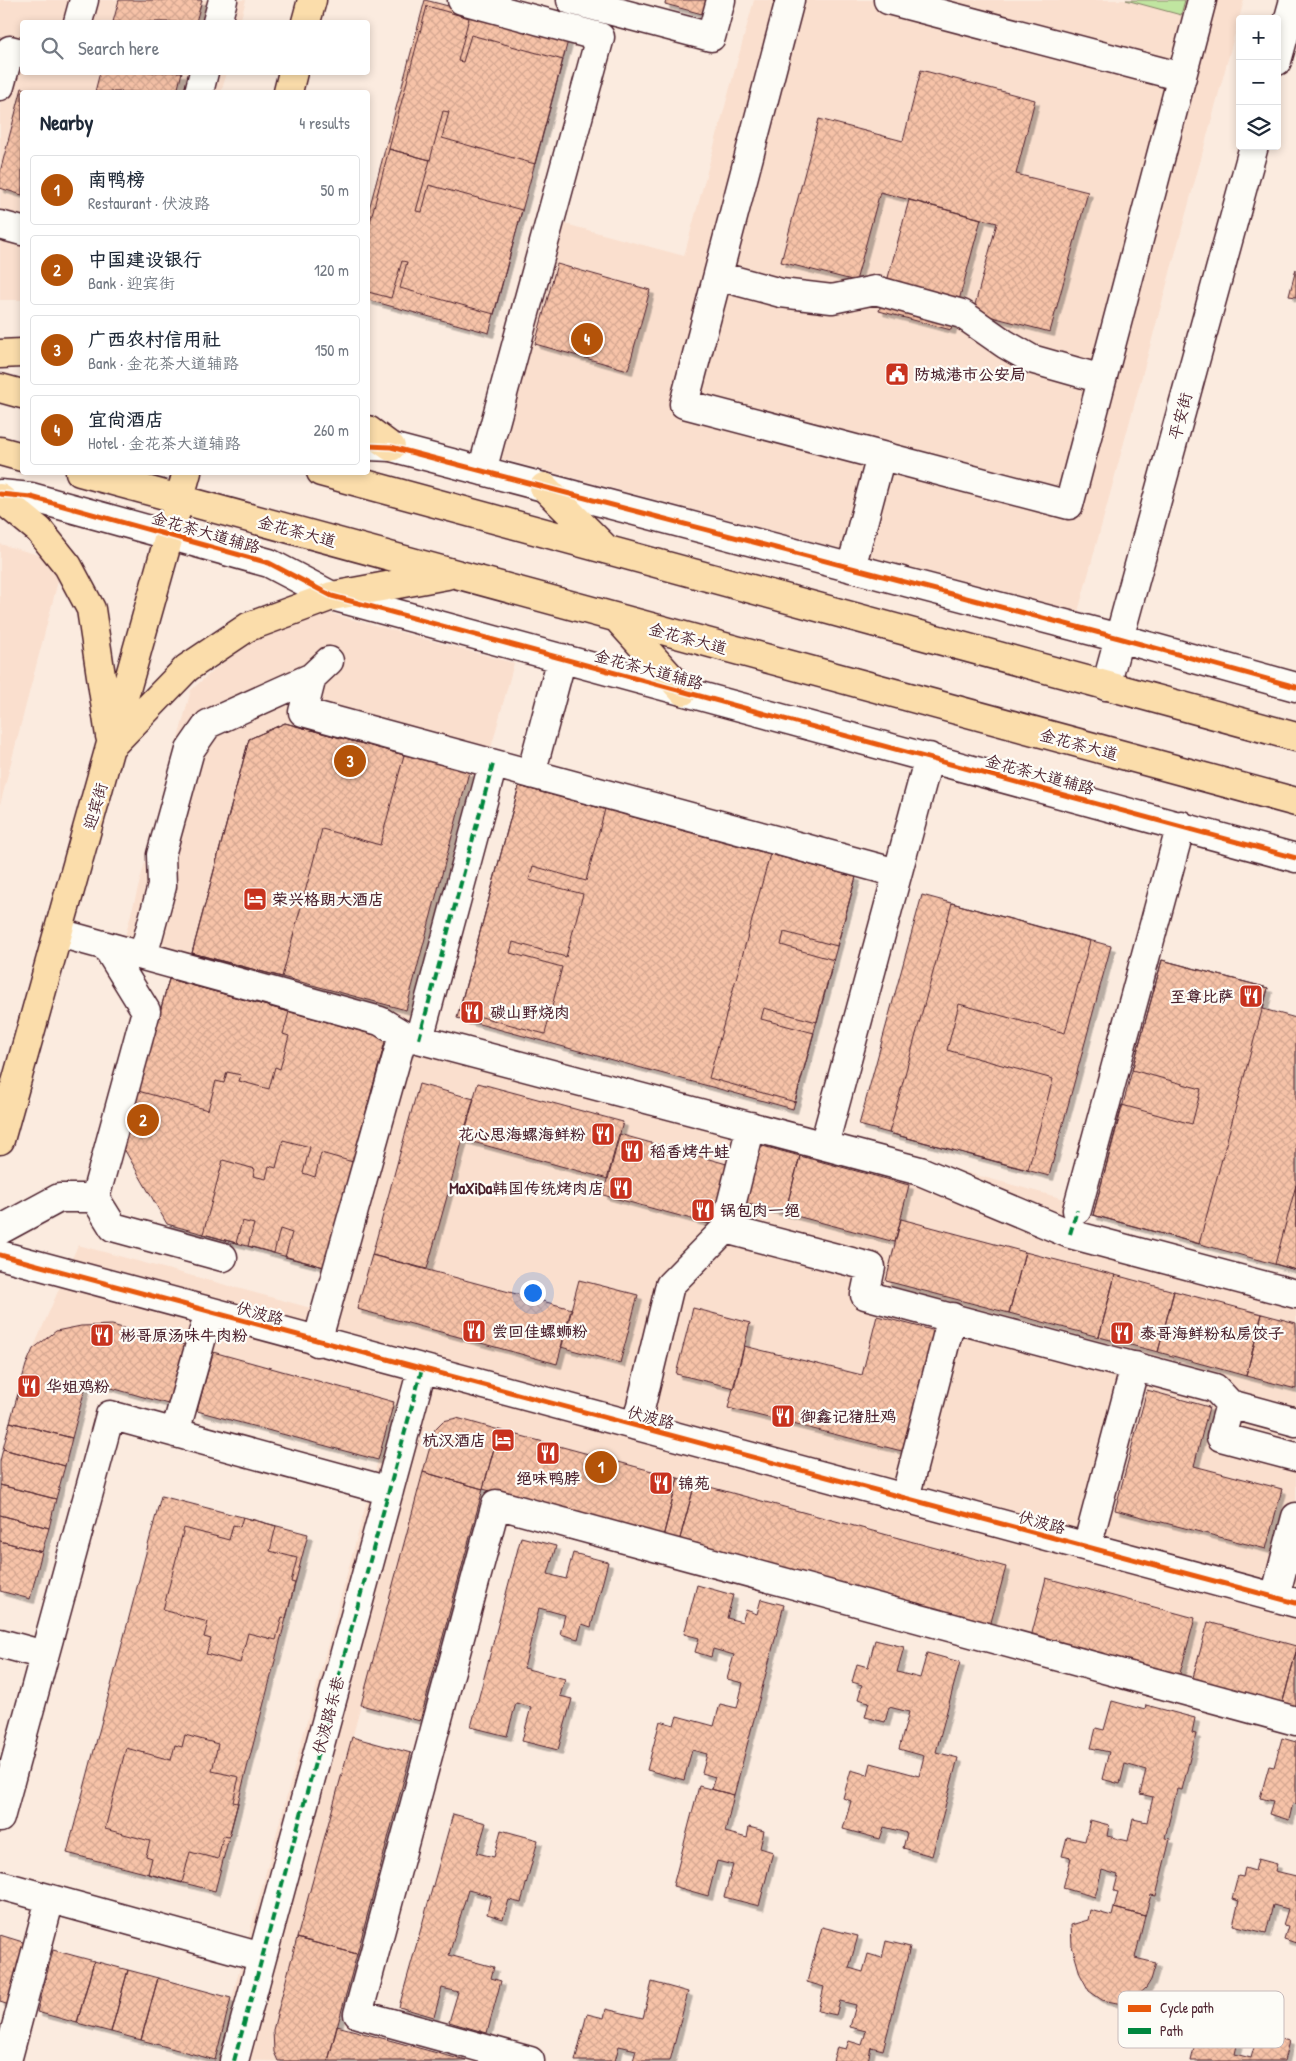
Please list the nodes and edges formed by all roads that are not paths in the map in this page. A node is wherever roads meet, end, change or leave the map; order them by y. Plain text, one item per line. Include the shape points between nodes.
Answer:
1 (84, 0) edge
2 (223, 0) edge
3 (312, 0) edge
4 (462, 0) edge
5 (571, 0) edge
6 (721, 0) edge
7 (790, 0) edge
8 (888, 0) edge
9 (1202, 0) edge
10 (1294, 0) edge
11 (79, 20) edge
12 (218, 20) edge
13 (307, 20) edge
14 (20, 52) edge
15 (1277, 60) edge
16 (203, 75) edge
17 (292, 75) edge
18 (1182, 77) junction
19 (0, 86) edge
20 (200, 90) edge
21 (288, 90) edge
22 (1253, 150) edge
23 (0, 225) edge
24 (20, 230) edge
25 (718, 276) junction
26 (0, 341) edge
27 (20, 350) edge
28 (20, 351) edge
29 (0, 354) edge
30 (1102, 379) junction
31 (0, 388) edge
32 (20, 393) edge
33 (370, 433) edge
34 (379, 446) edge
35 (0, 451) edge
36 (20, 456) edge
37 (881, 456) junction
38 (482, 471) junction
39 (91, 475) edge
40 (186, 475) edge
41 (332, 475) edge
42 (544, 487) junction
43 (0, 494) edge
44 (0, 498) edge
45 (180, 500) junction
46 (170, 535) junction
47 (607, 550) junction
48 (851, 568) junction
49 (454, 574) junction
50 (332, 596) junction
51 (617, 618) junction
52 (1119, 638) junction
53 (562, 658) junction
54 (1106, 686) junction
55 (1296, 687) edge
56 (683, 691) junction
57 (1296, 737) edge
58 (112, 745) junction
59 (929, 757) junction
60 (494, 764) junction
61 (531, 774) junction
62 (1296, 802) edge
63 (1181, 825) junction
64 (1296, 858) edge
65 (897, 873) junction
66 (59, 933) junction
67 (106, 946) junction
68 (143, 956) junction
69 (411, 1037) junction
70 (751, 1126) junction
71 (0, 1140) edge
72 (824, 1146) junction
73 (95, 1198) junction
74 (1077, 1210) dead end
75 (725, 1229) junction
76 (0, 1230) edge
77 (0, 1255) edge
78 (223, 1257) dead end
79 (1296, 1294) edge
80 (209, 1312) junction
81 (952, 1317) junction
82 (317, 1342) junction
83 (1134, 1366) junction
84 (422, 1369) junction
85 (1230, 1404) junction
86 (1296, 1422) edge
87 (636, 1426) junction
88 (175, 1433) junction
89 (1296, 1457) edge
90 (389, 1491) junction
91 (905, 1498) junction
92 (1296, 1517) edge
93 (1087, 1547) junction
94 (1285, 1600) edge
95 (0, 1643) edge
96 (44, 1655) junction
97 (1296, 1721) edge
98 (0, 1818) edge
99 (0, 1885) edge
100 (50, 1899) junction
101 (262, 1957) junction
102 (7, 2061) edge
103 (234, 2061) edge
104 (530, 2061) edge

1 - 11 street
2 - 12 street
3 - 13 main road
4 - 38 street via 600,37
5 - 6 street via 711,37
7 - 25 street
8 - 18 street
9 - 18 street
10 - 15 street
14 - 19 street via 10,50
16 - 20 street
17 - 21 main road
18 - 30 street
22 - 52 street, 平安街
23 - 24 street
25 - 30 street via 781,293 832,299 875,290 962,314 1030,359
25 - 37 street via 684,404
26 - 27 street
28 - 29 main road
30 - 37 street via 1069,505
31 - 32 main road
33 - 34 main road
34 - 38 street
35 - 36 main road
37 - 48 street
38 - 42 street
39 - 45 main road, 金花茶大道
40 - 45 main road, 迎宾街
41 - 47 main road
42 - 47 main road
42 - 48 street
43 - 46 street, 金花茶大道辅路 via 31,497
44 - 58 main road via 39,530 68,566 91,609
45 - 46 main road, 迎宾街
45 - 49 main road, 金花茶大道
46 - 50 street, 金花茶大道辅路 via 269,563
46 - 58 main road, 迎宾街
47 - 54 main road
48 - 52 street
49 - 50 main road
49 - 51 main road, 金花茶大道
50 - 53 street, 金花茶大道辅路
50 - 58 main road via 248,627 187,668
51 - 56 main road
51 - 62 main road, 金花茶大道
52 - 54 street, 平安街
52 - 55 street
53 - 56 street, 金花茶大道辅路
53 - 61 street
54 - 57 main road
56 - 59 street, 金花茶大道辅路
58 - 66 main road, 迎宾街
59 - 63 street, 金花茶大道辅路
59 - 65 street
60 - 61 street
60 - 68 street via 303,712 321,669 208,724 190,750 161,855 162,886
60 - 69 street
61 - 65 street
63 - 64 street, 金花茶大道辅路
63 - 74 street
65 - 72 street
66 - 67 street
66 - 71 main road, 迎宾街
67 - 68 street
67 - 73 street via 146,1011
68 - 69 street via 380,1021
69 - 70 street
69 - 82 street
70 - 72 street
70 - 75 street
72 - 79 street via 920,1171 1070,1234
73 - 76 street via 59,1198
73 - 78 street via 113,1227
75 - 81 street via 871,1267 865,1295
75 - 87 street via 670,1285
77 - 80 street, 伏波路
80 - 82 street, 伏波路
80 - 88 street
81 - 83 street
81 - 91 street
82 - 84 street, 伏波路
83 - 85 street via 1215,1388
83 - 93 street
84 - 87 street, 伏波路
84 - 90 street, 伏波路东巷
85 - 86 street
85 - 89 street via 1221,1437
87 - 91 street, 伏波路
88 - 90 street
88 - 96 street via 110,1415
90 - 101 street, 伏波路东巷
91 - 93 street, 伏波路
92 - 94 street
93 - 94 street, 伏波路
95 - 96 street
96 - 98 street
97 - 104 street via 496,1504 358,2014
99 - 100 street
100 - 101 street
100 - 102 street
101 - 103 street, 伏波路东巷

